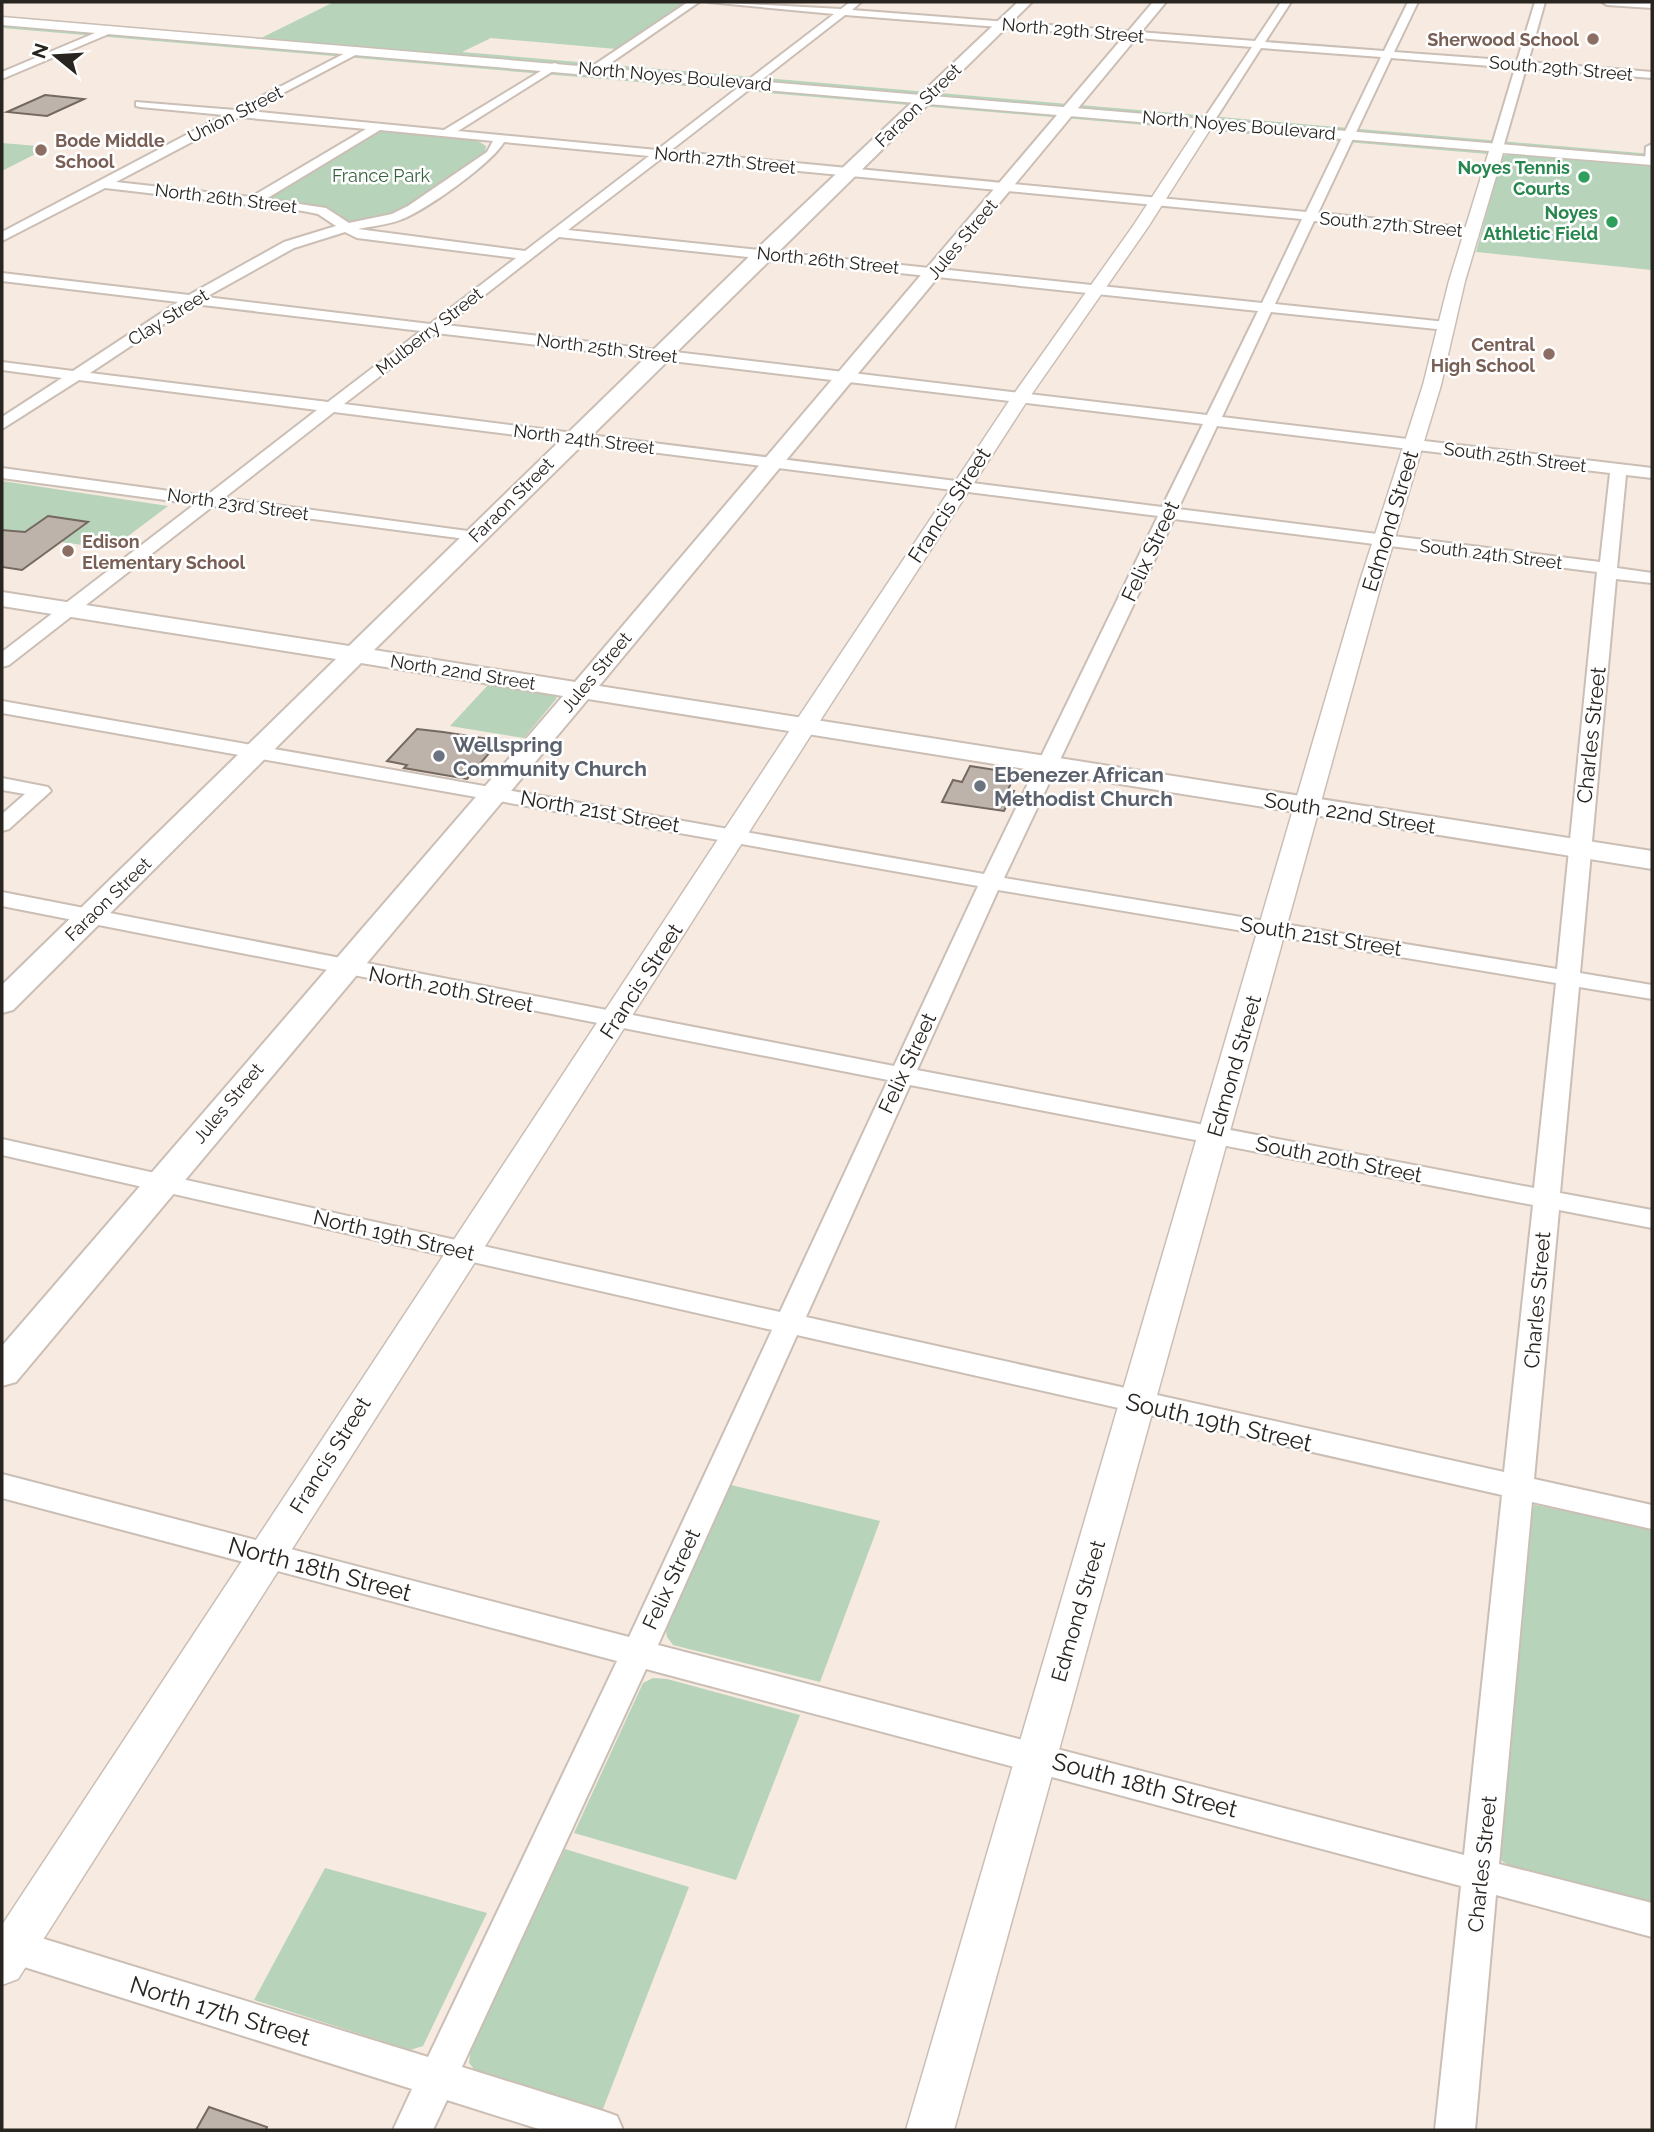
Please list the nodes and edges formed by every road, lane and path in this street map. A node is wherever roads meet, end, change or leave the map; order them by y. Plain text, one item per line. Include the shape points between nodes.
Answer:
1 (694, 2) edge
2 (713, 2) edge
3 (856, 2) edge
4 (1025, 2) edge
5 (1160, 2) edge
6 (1286, 2) edge
7 (1413, 2) edge
8 (1540, 2) edge
9 (1607, 2) edge
10 (1652, 5) edge
11 (941, 11) dead end
12 (843, 12) junction
13 (932, 19) junction
14 (2, 21) edge
15 (1002, 24) junction
16 (107, 31) junction
17 (1132, 35) junction
18 (1258, 44) junction
19 (357, 50) junction
20 (1387, 54) junction
21 (2, 62) edge
22 (29, 65) junction
23 (1521, 65) junction
24 (554, 66) junction
25 (595, 69) junction
26 (1652, 75) edge
27 (2, 76) edge
28 (753, 83) junction
29 (926, 98) junction
30 (140, 104) dead end
31 (1069, 111) junction
32 (236, 113) junction
33 (1208, 123) junction
34 (378, 127) junction
35 (447, 133) junction
36 (1347, 135) junction
37 (501, 138) junction
38 (1497, 148) junction
39 (659, 154) junction
40 (1652, 156) edge
41 (848, 173) junction
42 (103, 184) junction
43 (1005, 188) junction
44 (255, 200) junction
45 (1156, 202) junction
46 (1310, 216) junction
47 (344, 228) junction
48 (1472, 232) junction
49 (556, 233) junction
50 (2, 237) edge
51 (763, 253) junction
52 (527, 255) junction
53 (934, 272) junction
54 (2, 277) edge
55 (1096, 289) junction
56 (192, 299) junction
57 (1267, 307) junction
58 (1446, 326) junction
59 (434, 327) junction
60 (659, 354) junction
61 (2, 366) edge
62 (76, 375) junction
63 (845, 376) junction
64 (1020, 398) junction
65 (329, 408) junction
66 (1212, 422) junction
67 (2, 424) edge
68 (573, 438) junction
69 (1413, 446) junction
70 (770, 463) junction
71 (1618, 469) junction
72 (2, 473) edge
73 (1652, 473) edge
74 (960, 489) junction
75 (208, 500) junction
76 (1166, 514) junction
77 (475, 537) junction
78 (1384, 541) junction
79 (1607, 570) junction
80 (1652, 578) edge
81 (2, 599) edge
82 (67, 610) junction
83 (357, 655) junction
84 (2, 661) edge
85 (581, 690) junction
86 (2, 707) edge
87 (804, 727) junction
88 (259, 752) junction
89 (1048, 766) junction
90 (2, 784) edge
91 (495, 793) junction
92 (1307, 806) junction
93 (2, 825) edge
94 (734, 835) junction
95 (1580, 849) junction
96 (1652, 860) edge
97 (991, 881) junction
98 (2, 900) edge
99 (89, 918) junction
100 (1272, 928) junction
101 (343, 968) junction
102 (1567, 977) junction
103 (1652, 992) edge
104 (2, 1003) edge
105 (616, 1020) junction
106 (901, 1075) junction
107 (1215, 1135) junction
108 (2, 1147) edge
109 (160, 1182) junction
110 (1547, 1199) junction
111 (1652, 1219) edge
112 (463, 1250) junction
113 (786, 1325) junction
114 (2, 1372) edge
115 (1139, 1404) junction
116 (2, 1486) edge
117 (1519, 1488) junction
118 (1652, 1517) edge
119 (267, 1555) junction
120 (638, 1652) junction
121 (1036, 1756) junction
122 (1481, 1875) junction
123 (1652, 1920) edge
124 (5, 1951) edge
125 (438, 2078) junction
126 (413, 2130) edge
127 (604, 2130) edge
128 (930, 2130) edge
129 (1455, 2130) edge

1 - 25 street
2 - 12 street, North 29th Street
3 - 12 street, Mulberry Street
4 - 15 main road, Faraon Street
5 - 17 main road, Jules Street
6 - 18 street, Francis Street
7 - 20 street, Felix Street
8 - 23 street, Edmond Street
9 - 10 street
11 - 13 street
12 - 13 street, North 29th Street
12 - 28 street, Mulberry Street
13 - 15 street, North 29th Street
14 - 16 street, North Noyes Boulevard
15 - 17 street, North 29th Street
15 - 29 main road, Faraon Street
16 - 19 street, North Noyes Boulevard
16 - 22 street
17 - 18 street, North 29th Street
17 - 31 main road, Jules Street
18 - 20 street, North 29th Street
18 - 33 street, Francis Street
19 - 24 street, North Noyes Boulevard
19 - 32 street, Union Street
20 - 23 street, South 29th Street
20 - 36 street, Felix Street
21 - 22 street
22 - 27 street
23 - 26 street, South 29th Street
23 - 38 street, Edmond Street
24 - 25 street, North Noyes Boulevard
24 - 35 street
25 - 28 street, North Noyes Boulevard
28 - 29 street, North Noyes Boulevard
28 - 39 street, Mulberry Street
29 - 31 street, North Noyes Boulevard
29 - 41 main road, Faraon Street
30 - 32 street, North 27th Street
31 - 33 street, North Noyes Boulevard
31 - 43 main road, Jules Street
32 - 34 street, North 27th Street
32 - 42 street, Union Street
33 - 36 street, North Noyes Boulevard
33 - 45 street, Francis Street
34 - 35 street, North 27th Street
34 - 44 street
35 - 37 street, North 27th Street
36 - 38 street, North Noyes Boulevard
36 - 46 street, Felix Street
37 - 39 street, North 27th Street
37 - 47 street via 491,154 396,217
38 - 40 street, North Noyes Boulevard
38 - 48 street, Edmond Street
39 - 41 street, North 27th Street
39 - 49 street, Mulberry Street
41 - 43 street, North 27th Street
41 - 51 main road, Faraon Street
42 - 44 street, North 26th Street
42 - 50 street, Union Street
43 - 45 street, North 27th Street
43 - 53 main road, Jules Street
44 - 47 street, North 26th Street via 317,209
45 - 46 street, North 27th Street
45 - 55 street, Francis Street
46 - 48 street, South 27th Street
46 - 57 street, Felix Street
47 - 52 street, North 26th Street via 380,239
47 - 56 street, Clay Street via 296,241
48 - 58 street, Edmond Street
49 - 51 street, North 26th Street
49 - 52 street, Mulberry Street
51 - 53 street, North 26th Street
51 - 60 main road, Faraon Street
52 - 59 street, Mulberry Street
53 - 55 street, North 26th Street
53 - 63 main road, Jules Street
54 - 56 street, North 25th Street
55 - 57 street, North 26th Street
55 - 64 street, Francis Street
56 - 59 street, North 25th Street
56 - 62 street, Clay Street
57 - 58 street, North 26th Street
57 - 66 street, Felix Street
58 - 69 street, Edmond Street
59 - 60 street, North 25th Street
59 - 65 street, Mulberry Street
60 - 63 street, North 25th Street
60 - 68 main road, Faraon Street
61 - 62 street, North 24th Street
62 - 65 street, North 24th Street
62 - 67 street, Clay Street
63 - 64 street, North 25th Street
63 - 70 main road, Jules Street
64 - 66 street, North 25th Street
64 - 74 street, Francis Street
65 - 68 street, North 24th Street
65 - 75 street, Mulberry Street
66 - 69 street, South 25th Street
66 - 76 street, Felix Street
68 - 70 street, North 24th Street
68 - 77 main road, Faraon Street
69 - 71 street, South 25th Street
69 - 78 street, Edmond Street
70 - 74 street, North 24th Street
70 - 85 main road, Jules Street
71 - 73 street, South 25th Street
71 - 79 street, Charles Street
72 - 75 street, North 23rd Street
74 - 76 street, North 24th Street
74 - 87 street, Francis Street
75 - 77 street, North 23rd Street
75 - 82 street, Mulberry Street
76 - 78 street, South 24th Street
76 - 89 street, Felix Street
77 - 83 main road, Faraon Street
78 - 79 street, South 24th Street
78 - 92 street, Edmond Street
79 - 80 street, South 24th Street
79 - 95 street, Charles Street
81 - 82 main road, North 22nd Street
82 - 83 main road, North 22nd Street
82 - 84 street, Mulberry Street
83 - 85 main road, North 22nd Street
83 - 88 main road, Faraon Street
85 - 87 main road, North 22nd Street
85 - 91 main road, Jules Street
86 - 88 street, North 21st Street
87 - 89 main road, North 22nd Street
87 - 94 street, Francis Street
88 - 91 street, North 21st Street
88 - 99 main road, Faraon Street
89 - 92 main road, South 22nd Street
89 - 97 street, Felix Street
90 - 93 street via 41,791
91 - 94 street, North 21st Street
91 - 101 main road, Jules Street
92 - 95 main road, South 22nd Street
92 - 100 street, Edmond Street
94 - 97 street, North 21st Street
94 - 105 street, Francis Street
95 - 96 main road, South 22nd Street
95 - 102 street, Charles Street
97 - 100 street, South 21st Street
97 - 106 street, Felix Street
98 - 99 street, North 20th Street
99 - 101 street, North 20th Street
99 - 104 main road, Faraon Street
100 - 102 street, South 21st Street
100 - 107 street, Edmond Street
101 - 105 street, North 20th Street
101 - 109 main road, Jules Street
102 - 103 street, South 21st Street
102 - 110 street, Charles Street
105 - 106 street, North 20th Street
105 - 112 street, Francis Street
106 - 107 street, South 20th Street
106 - 113 street, Felix Street
107 - 110 street, South 20th Street
107 - 115 street, Edmond Street
108 - 109 street, North 19th Street
109 - 112 street, North 19th Street
109 - 114 main road, Jules Street
110 - 111 street, South 20th Street
110 - 117 street, Charles Street
112 - 113 street, North 19th Street
112 - 119 street, Francis Street
113 - 115 street, South 19th Street
113 - 120 street, Felix Street
115 - 117 street, South 19th Street
115 - 121 street, Edmond Street
116 - 119 street, North 18th Street
117 - 118 street, South 19th Street
117 - 122 street, Charles Street
119 - 120 street, North 18th Street
119 - 124 street, Francis Street
120 - 121 street, South 18th Street
120 - 125 street, Felix Street
121 - 122 street, South 18th Street
121 - 128 street, Edmond Street
122 - 123 street, South 18th Street
122 - 129 street, Charles Street
124 - 125 street, North 17th Street
125 - 126 street, Felix Street
125 - 127 street, North 17th Street

